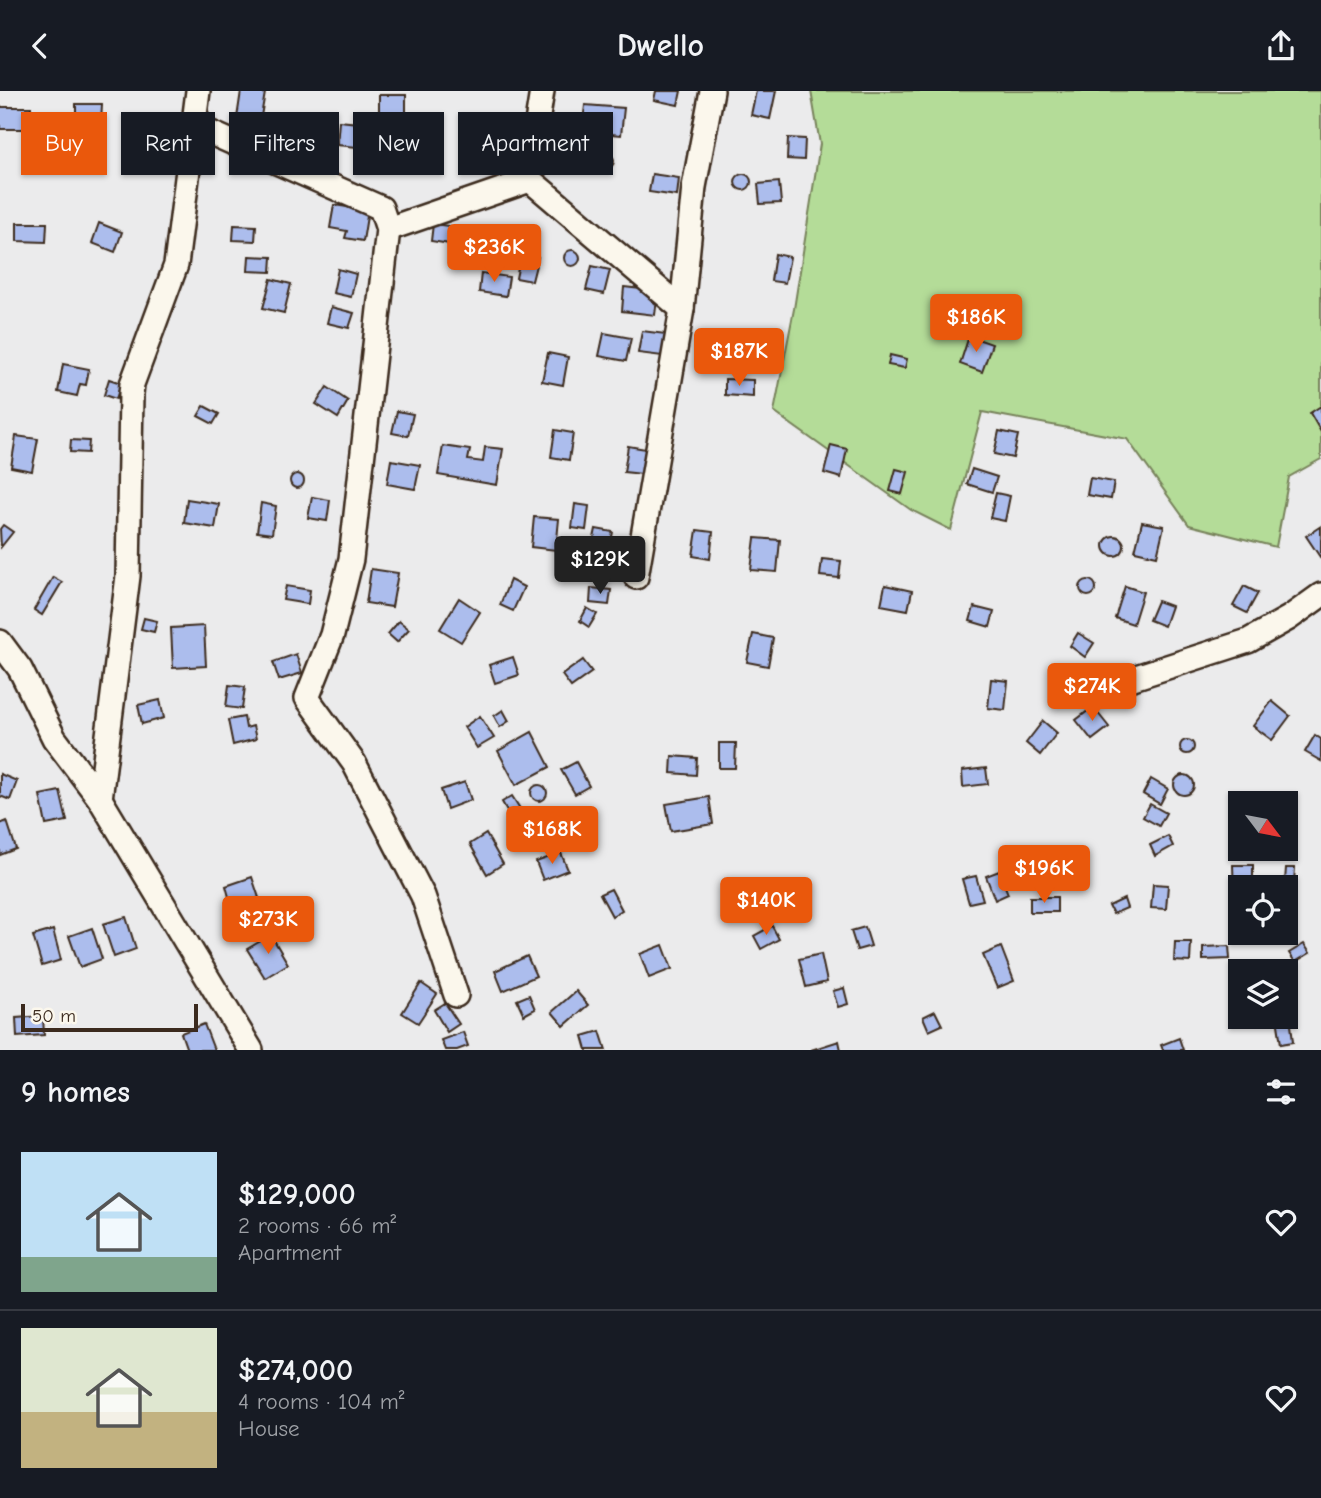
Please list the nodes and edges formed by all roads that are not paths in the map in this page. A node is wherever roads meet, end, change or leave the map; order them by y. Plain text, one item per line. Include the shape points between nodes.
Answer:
1 (198, 91) edge
2 (542, 91) edge
3 (712, 91) edge
4 (195, 112) edge
5 (215, 135) edge
6 (187, 175) edge
7 (530, 180) junction
8 (388, 229) junction
9 (682, 309) junction
10 (636, 577) dead end
11 (1321, 595) edge
12 (0, 642) edge
13 (1133, 678) dead end
14 (100, 799) junction
15 (456, 995) dead end
16 (251, 1050) edge

1 - 4 street
2 - 7 street
3 - 9 street via 694,187
5 - 8 street via 381,208
6 - 14 street via 176,265 132,383 128,576
7 - 8 street
7 - 9 street
8 - 15 street via 351,559 332,635 307,698 354,763 423,897
9 - 10 street
11 - 13 street via 1248,641
12 - 14 street via 20,669 54,738
14 - 16 street

